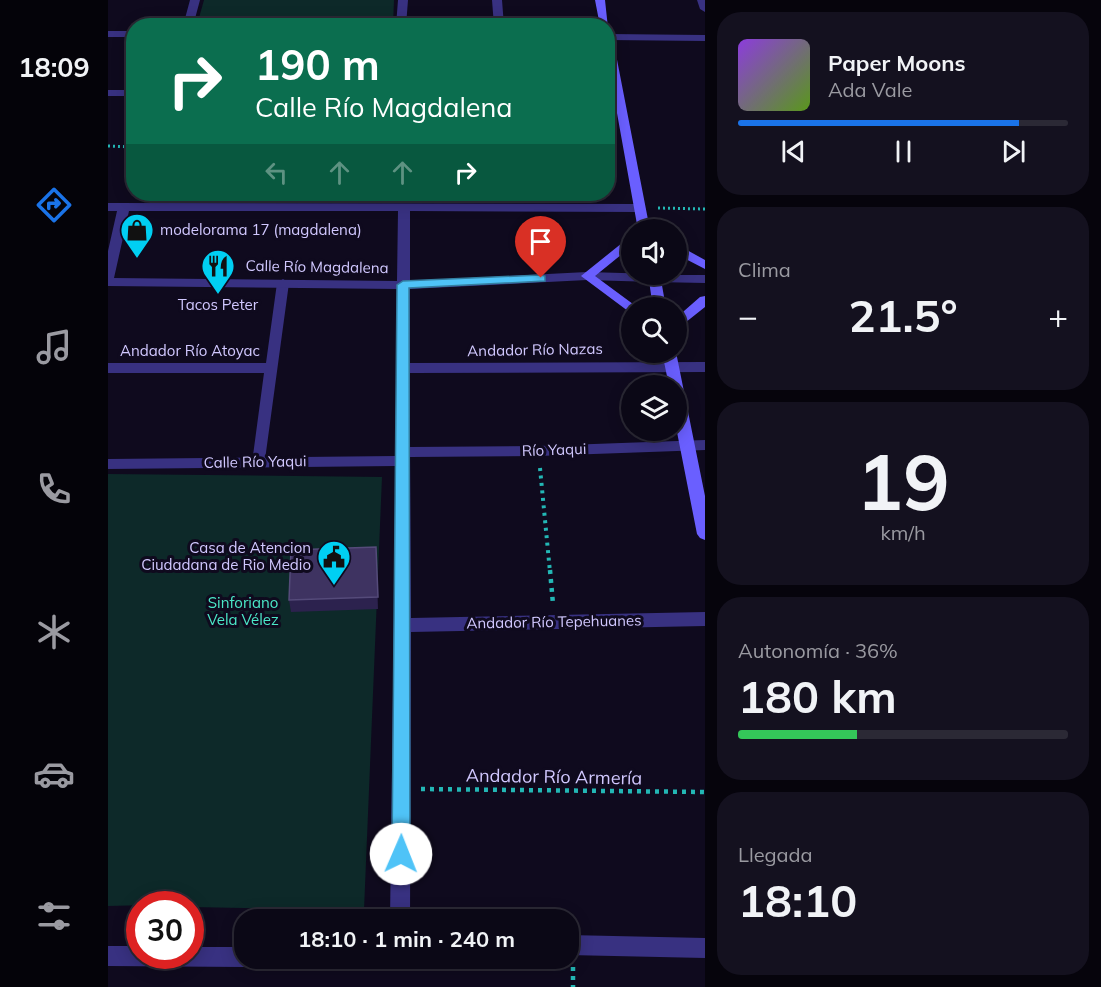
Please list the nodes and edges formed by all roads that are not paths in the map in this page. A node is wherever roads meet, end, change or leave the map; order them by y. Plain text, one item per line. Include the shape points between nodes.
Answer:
1 (195, 0) edge
2 (403, 0) edge
3 (497, 0) edge
4 (600, 0) edge
5 (702, 0) edge
6 (705, 9) edge
7 (190, 18) edge
8 (402, 18) edge
9 (498, 18) edge
10 (603, 18) edge
11 (108, 34) edge
12 (126, 34) edge
13 (615, 38) edge
14 (705, 38) edge
15 (615, 76) edge
16 (108, 93) edge
17 (126, 93) edge
18 (513, 201) edge
19 (108, 207) edge
20 (124, 207) junction
21 (404, 207) junction
22 (514, 208) junction
23 (639, 208) junction
24 (642, 219) edge
25 (621, 248) edge
26 (687, 254) edge
27 (705, 265) edge
28 (587, 276) junction
29 (621, 276) edge
30 (687, 278) edge
31 (705, 279) edge
32 (108, 280) edge
33 (283, 283) junction
34 (403, 285) junction
35 (705, 300) edge
36 (621, 302) edge
37 (687, 317) edge
38 (621, 361) edge
39 (687, 363) edge
40 (705, 367) edge
41 (108, 368) edge
42 (272, 368) junction
43 (402, 368) junction
44 (686, 441) edge
45 (687, 444) junction
46 (705, 445) edge
47 (402, 456) junction
48 (259, 463) junction
49 (108, 464) edge
50 (705, 534) edge
51 (705, 619) edge
52 (403, 625) junction
53 (400, 909) edge
54 (579, 945) edge
55 (705, 948) edge
56 (108, 956) edge
57 (234, 957) edge

1 - 7 street
2 - 8 street
3 - 9 street
4 - 10 main road
5 - 6 street
11 - 12 street
13 - 14 street
15 - 23 main road
16 - 17 street
18 - 22 street
19 - 20 street
20 - 21 street
20 - 32 street
21 - 22 street
21 - 34 street
22 - 23 street
23 - 24 main road
25 - 28 main road
26 - 27 main road
28 - 29 street, Calle Río Magdalena
28 - 34 street, Calle Río Magdalena
28 - 36 main road
30 - 31 street, Calle Río Magdalena
32 - 33 street, Calle Río Magdalena
33 - 34 street, Calle Río Magdalena
33 - 42 street
34 - 43 street
35 - 37 main road
38 - 43 street, Andador Río Nazas
39 - 40 street, Andador Río Nazas
41 - 42 street, Andador Río Atoyac
42 - 48 street
43 - 47 street
44 - 45 main road
45 - 46 street, Río Yaqui
45 - 47 street, Río Yaqui
45 - 50 main road
47 - 48 street, Calle Río Yaqui
47 - 52 street
48 - 49 street, Calle Río Yaqui
51 - 52 street, Andador Río Tepehuanes
52 - 53 street
54 - 55 street
56 - 57 street

